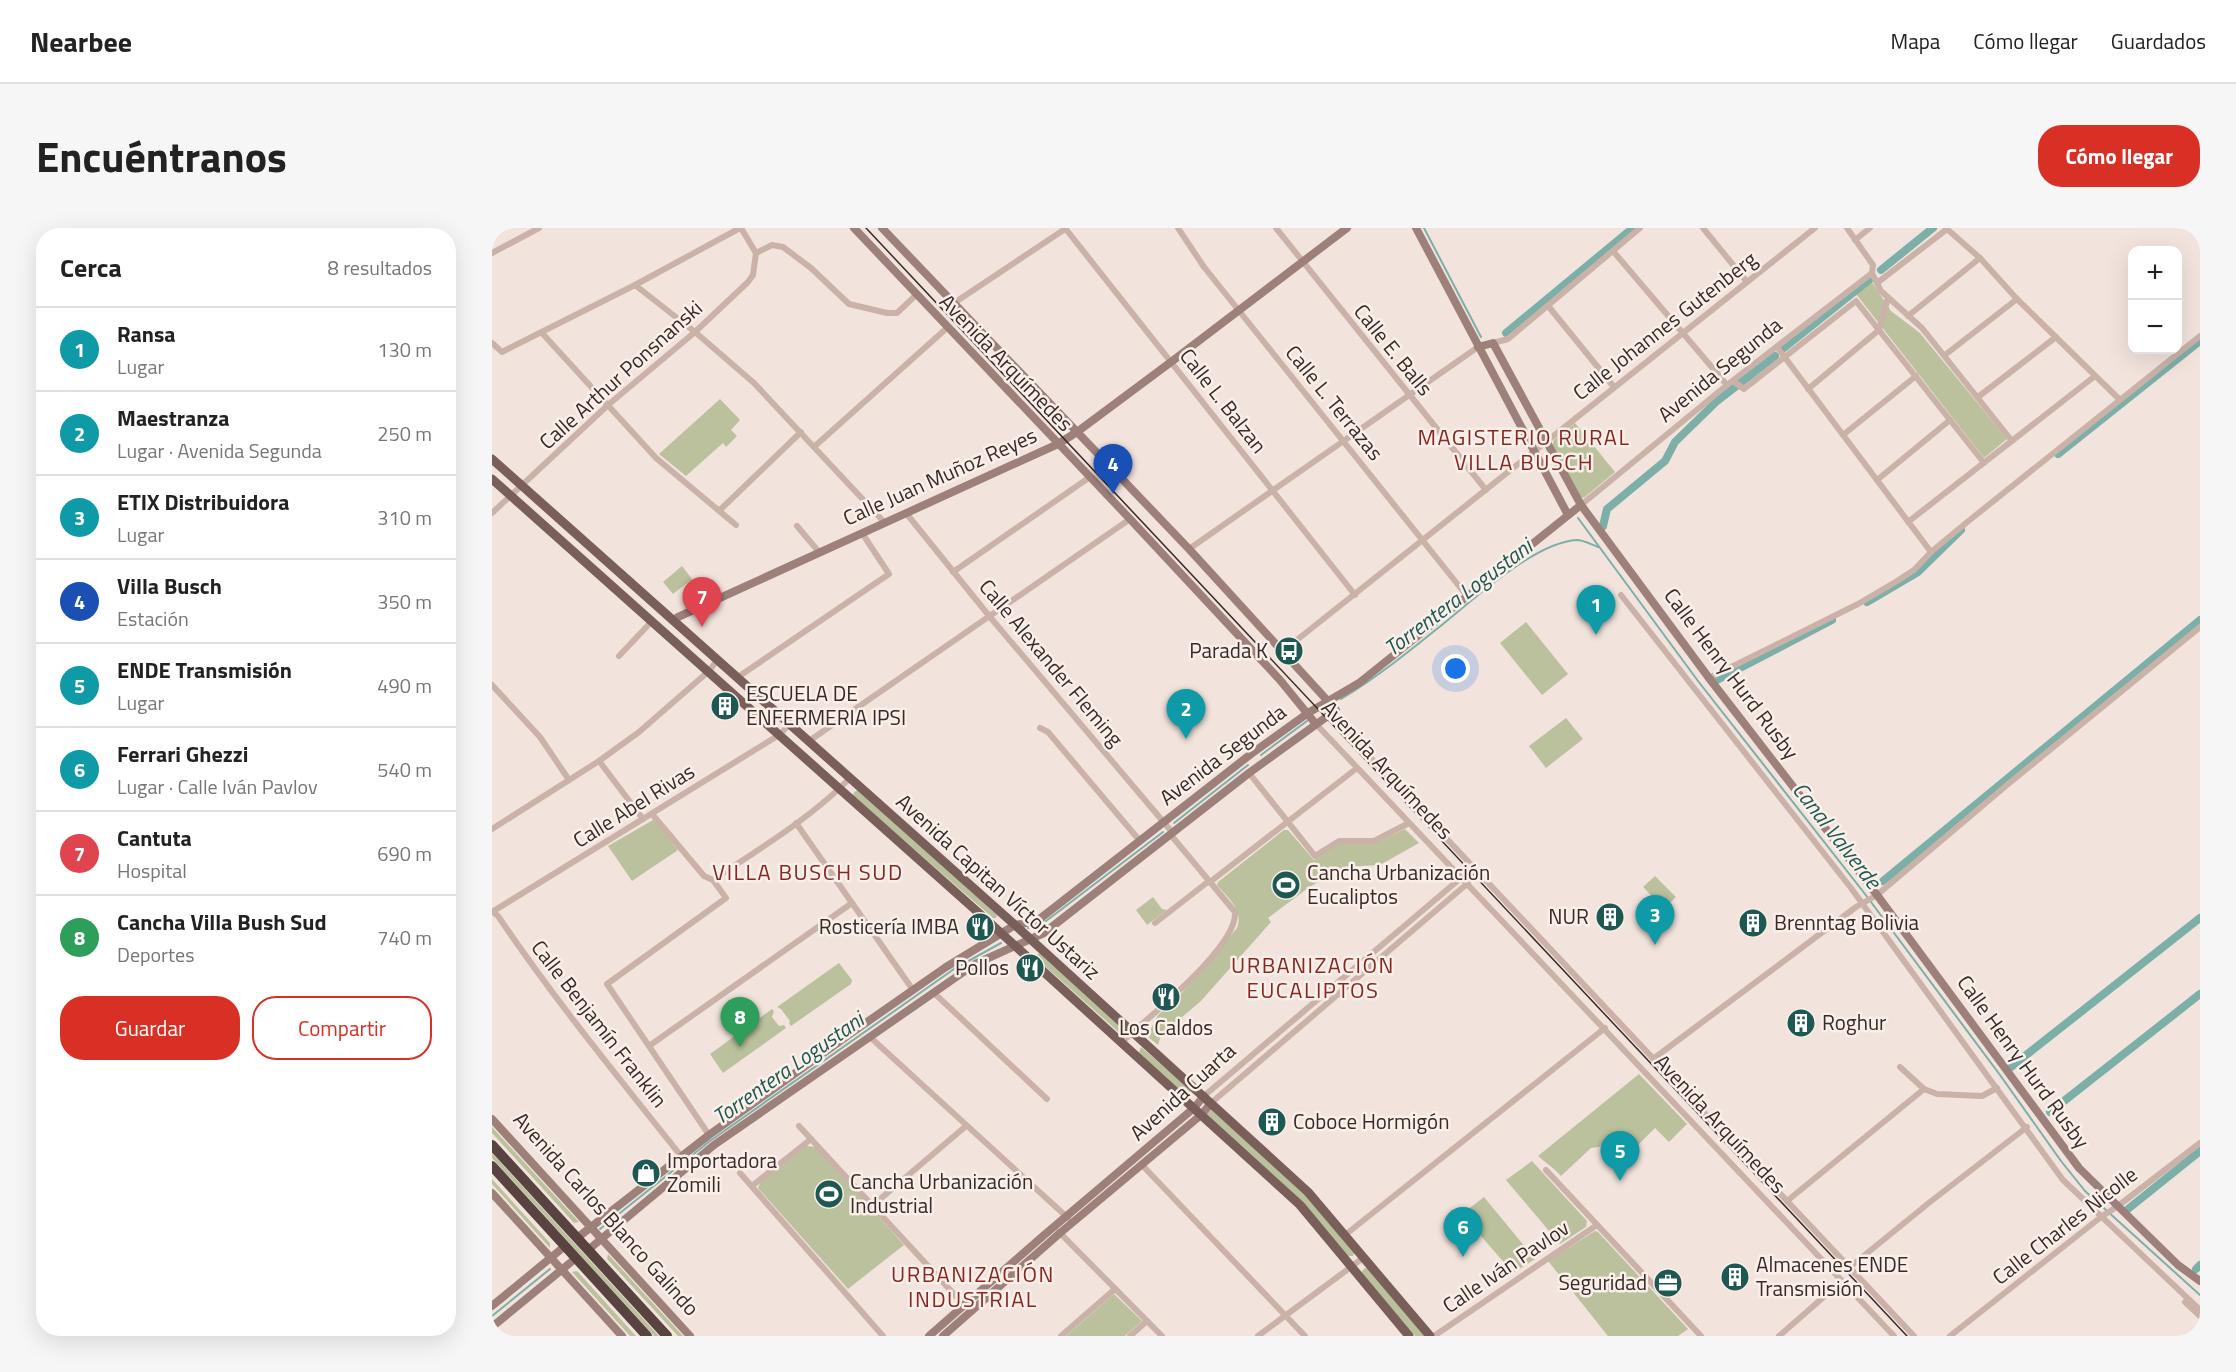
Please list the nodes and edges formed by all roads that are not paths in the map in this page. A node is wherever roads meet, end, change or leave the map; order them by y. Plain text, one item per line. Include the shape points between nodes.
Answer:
1 (539, 228) edge
2 (740, 228) edge
3 (854, 228) edge
4 (882, 228) edge
5 (1065, 228) edge
6 (1178, 228) edge
7 (1276, 228) edge
8 (1347, 228) edge
9 (1416, 228) edge
10 (1640, 228) edge
11 (1704, 228) edge
12 (1815, 228) edge
13 (1846, 228) edge
14 (1870, 228) edge
15 (1855, 240) junction
16 (1614, 251) junction
17 (492, 253) edge
18 (756, 253) junction
19 (1980, 258) junction
20 (1302, 262) junction
21 (1872, 273) junction
22 (1747, 282) junction
23 (1877, 283) junction
24 (635, 285) junction
25 (916, 295) junction
26 (1888, 298) junction
27 (2017, 299) junction
28 (954, 303) junction
29 (1549, 307) junction
30 (1240, 311) junction
31 (1908, 316) junction
32 (948, 327) junction
33 (1880, 330) junction
34 (695, 332) junction
35 (542, 333) junction
36 (1682, 333) junction
37 (2200, 336) edge
38 (2056, 337) junction
39 (492, 343) edge
40 (1492, 343) junction
41 (1478, 347) junction
42 (1777, 347) junction
43 (1944, 355) junction
44 (1785, 358) junction
45 (1171, 362) junction
46 (1916, 376) junction
47 (2095, 376) junction
48 (1730, 383) junction
49 (1614, 387) junction
50 (1808, 389) junction
51 (1408, 395) junction
52 (1978, 397) junction
53 (2119, 399) junction
54 (608, 405) junction
55 (1950, 420) junction
56 (801, 432) junction
57 (1077, 432) junction
58 (1843, 435) junction
59 (1343, 440) junction
60 (2012, 441) junction
61 (1547, 442) junction
62 (1058, 444) junction
63 (815, 446) junction
64 (1534, 453) junction
65 (492, 459) edge
66 (1984, 463) junction
67 (1090, 477) junction
68 (492, 479) edge
69 (1876, 480) junction
70 (522, 485) junction
71 (1272, 490) junction
72 (1486, 490) junction
73 (510, 496) junction
74 (1581, 505) junction
75 (720, 510) junction
76 (492, 513) edge
77 (906, 513) junction
78 (1568, 515) junction
79 (1130, 519) junction
80 (1908, 522) junction
81 (885, 523) junction
82 (736, 525) dead end
83 (797, 526) dead end
84 (861, 533) junction
85 (1423, 541) junction
86 (1189, 549) junction
87 (819, 552) junction
88 (1931, 552) junction
89 (953, 572) junction
90 (1355, 595) junction
91 (1621, 595) dead end
92 (1467, 596) junction
93 (990, 617) junction
94 (674, 620) junction
95 (652, 621) junction
96 (2200, 627) edge
97 (1283, 651) junction
98 (619, 656) dead end
99 (718, 659) junction
100 (709, 671) junction
101 (738, 677) junction
102 (1709, 678) junction
103 (492, 685) edge
104 (1328, 701) junction
105 (1336, 710) junction
106 (1308, 713) junction
107 (1316, 723) junction
108 (790, 724) junction
109 (1040, 728) dead end
110 (779, 735) junction
111 (809, 741) junction
112 (599, 761) junction
113 (1358, 768) junction
114 (1249, 773) junction
115 (850, 778) junction
116 (568, 780) junction
117 (839, 789) junction
118 (652, 814) junction
119 (643, 819) junction
120 (1164, 822) junction
121 (796, 823) junction
122 (1287, 823) junction
123 (1409, 823) junction
124 (492, 829) edge
125 (1171, 833) junction
126 (1140, 841) junction
127 (1462, 877) junction
128 (712, 880) junction
129 (1210, 881) junction
130 (1468, 883) junction
131 (1876, 896) junction
132 (852, 903) junction
133 (1865, 904) junction
134 (492, 912) edge
135 (1001, 913) junction
136 (990, 922) junction
137 (1155, 923) dead end
138 (1015, 925) junction
139 (1002, 933) junction
140 (1030, 939) junction
141 (1015, 945) junction
142 (1044, 951) junction
143 (1033, 961) junction
144 (914, 990) junction
145 (934, 993) junction
146 (1298, 1017) junction
147 (1304, 1023) junction
148 (1605, 1028) junction
149 (1132, 1032) junction
150 (870, 1036) junction
151 (1122, 1042) junction
152 (649, 1046) junction
153 (1653, 1059) junction
154 (1900, 1067) dead end
155 (1997, 1088) junction
156 (1924, 1089) junction
157 (1047, 1099) dead end
158 (1207, 1100) junction
159 (1197, 1112) junction
160 (492, 1119) edge
161 (799, 1126) dead end
162 (966, 1126) junction
163 (2027, 1127) junction
164 (709, 1135) junction
165 (810, 1139) junction
166 (2200, 1143) edge
167 (492, 1144) edge
168 (681, 1156) junction
169 (1142, 1165) junction
170 (492, 1166) edge
171 (1546, 1170) dead end
172 (740, 1173) dead end
173 (752, 1186) junction
174 (492, 1193) edge
175 (1787, 1201) junction
176 (872, 1206) junction
177 (2115, 1208) junction
178 (2103, 1216) junction
179 (1070, 1219) junction
180 (1597, 1225) junction
181 (591, 1228) junction
182 (1057, 1230) junction
183 (1345, 1235) junction
184 (577, 1238) junction
185 (601, 1239) junction
186 (565, 1246) junction
187 (588, 1250) junction
188 (551, 1258) junction
189 (576, 1258) junction
190 (1363, 1258) junction
191 (1351, 1267) junction
192 (1850, 1267) junction
193 (562, 1270) junction
194 (2164, 1277) junction
195 (1842, 1281) junction
196 (2200, 1281) edge
197 (1115, 1289) junction
198 (964, 1305) junction
199 (492, 1306) edge
200 (2200, 1310) edge
201 (1286, 1315) junction
202 (2200, 1316) edge
203 (1147, 1321) junction
204 (492, 1327) edge
205 (622, 1336) edge
206 (646, 1336) edge
207 (667, 1336) edge
208 (690, 1336) edge
209 (883, 1336) edge
210 (929, 1336) edge
211 (943, 1336) edge
212 (1061, 1336) edge
213 (1130, 1336) edge
214 (1162, 1336) edge
215 (1258, 1336) edge
216 (1305, 1336) edge
217 (1409, 1336) edge
218 (1432, 1336) edge
219 (1701, 1336) edge
220 (1779, 1336) edge
221 (1894, 1336) edge
222 (1914, 1336) edge
223 (1950, 1336) edge

1 - 17 street
2 - 18 street
2 - 24 street
3 - 25 street, Avenida Arquímedes
4 - 28 street, Avenida Arquímedes
5 - 28 street
5 - 45 street, Calle L. Balzan
6 - 30 street, Calle L. Terrazas
7 - 20 street, Calle E. Balls
8 - 20 street, Calle Juan Muñoz Reyes
9 - 41 street
10 - 16 street
11 - 22 street
12 - 22 street, Calle Johannes Gutenberg
13 - 15 street
14 - 15 street
15 - 21 street via 1873,265
16 - 29 street
16 - 36 street
18 - 25 street via 772,245 783,247 849,304 887,314 897,313
18 - 34 street, Calle Arthur Ponsnanski via 748,282
19 - 23 street via 1947,229
19 - 27 street
19 - 31 street
20 - 30 street, Calle Juan Muñoz Reyes
20 - 51 street, Calle E. Balls
21 - 23 street
21 - 42 street, Avenida Segunda
22 - 36 street, Calle Johannes Gutenberg
23 - 26 street
24 - 34 street
24 - 35 street
25 - 32 street, Avenida Arquímedes
26 - 31 street
26 - 33 street
27 - 38 street
27 - 43 street
28 - 57 street, Avenida Arquímedes
29 - 40 street via 1508,339
29 - 49 street
30 - 45 street, Calle Juan Muñoz Reyes
30 - 59 street, Calle L. Terrazas
31 - 43 street
32 - 62 street, Avenida Arquímedes
32 - 63 street
33 - 44 street via 1856,301
33 - 46 street
33 - 50 street
34 - 54 street, Calle Arthur Ponsnanski
34 - 56 street via 754,383
35 - 39 street via 502,352
35 - 54 street
36 - 48 street
36 - 49 street, Calle Johannes Gutenberg
37 - 53 street
38 - 47 street
38 - 52 street
40 - 41 street
40 - 61 street, Calle Henry Hurd Rusby
41 - 51 street
41 - 64 street
42 - 44 street
42 - 48 street, Avenida Segunda
43 - 52 street
44 - 48 street via 1744,389
44 - 50 street
45 - 57 street, Calle Juan Muñoz Reyes
45 - 71 street, Calle L. Balzan
46 - 55 street
46 - 58 street
47 - 53 street
47 - 60 street
48 - 74 street, Avenida Segunda
49 - 61 street, Calle Johannes Gutenberg
50 - 58 street
51 - 59 street
51 - 72 street, Calle E. Balls
52 - 60 street
53 - 88 street
54 - 70 street, Calle Arthur Ponsnanski
54 - 75 street via 656,458
55 - 66 street
55 - 69 street
56 - 63 street
56 - 75 street
57 - 62 street, Calle Juan Muñoz Reyes
57 - 86 street, Avenida Arquímedes
58 - 69 street
59 - 71 street
59 - 85 street, Calle L. Terrazas
60 - 66 street
61 - 64 street, Calle Johannes Gutenberg
61 - 74 street, Calle Henry Hurd Rusby
62 - 67 street, Avenida Arquímedes
62 - 77 street, Calle Juan Muñoz Reyes
63 - 81 street
64 - 72 street, Calle Johannes Gutenberg
64 - 78 street
65 - 70 main road, Avenida Capitan Víctor Ustariz
66 - 80 street
67 - 79 street, Avenida Arquímedes
67 - 89 street
68 - 73 main road, Avenida Capitan Víctor Ustariz
69 - 80 street
70 - 73 street, Calle Arthur Ponsnanski
70 - 94 main road, Avenida Capitan Víctor Ustariz
71 - 86 street
71 - 90 street, Calle L. Balzan
72 - 85 street, Calle Johannes Gutenberg
73 - 76 street, Calle Arthur Ponsnanski
73 - 95 main road, Avenida Capitan Víctor Ustariz
74 - 78 street, Avenida Segunda
74 - 102 street, Calle Henry Hurd Rusby
75 - 82 street
77 - 81 street, Calle Juan Muñoz Reyes
77 - 89 street, Calle Alexander Fleming
78 - 92 street, Avenida Segunda
79 - 93 street
79 - 106 street, Avenida Arquímedes
80 - 88 street
81 - 84 street, Calle Juan Muñoz Reyes
83 - 87 street
84 - 87 street, Calle Juan Muñoz Reyes
84 - 101 street via 889,574
85 - 90 street, Calle Johannes Gutenberg
85 - 92 street, Calle L. Terrazas
86 - 97 street, Avenida Arquímedes
87 - 94 street, Calle Juan Muñoz Reyes
88 - 102 street via 1914,570 1858,604
89 - 93 street, Calle Alexander Fleming
90 - 97 street, Calle Johannes Gutenberg
91 - 133 street, Calle Henry Hurd Rusby
92 - 104 street, Avenida Segunda via 1359,683
93 - 111 street
93 - 120 street, Calle Alexander Fleming
94 - 99 main road, Avenida Capitan Víctor Ustariz
95 - 98 street
95 - 100 main road, Avenida Capitan Víctor Ustariz
96 - 131 street
97 - 104 street, Avenida Arquímedes
99 - 100 street
99 - 101 main road, Avenida Capitan Víctor Ustariz
100 - 110 main road, Avenida Capitan Víctor Ustariz
100 - 112 street
101 - 108 main road, Avenida Capitan Víctor Ustariz
102 - 131 street, Calle Henry Hurd Rusby
103 - 116 street via 540,736
104 - 105 street, Avenida Arquímedes
104 - 106 street, Avenida Segunda
105 - 107 street, Avenida Segunda
105 - 153 street, Avenida Arquímedes via 1337,722
106 - 107 street, Avenida Arquímedes
106 - 120 street, Avenida Segunda
107 - 113 street, Avenida Arquímedes
107 - 114 street, Avenida Segunda
108 - 110 street, Calle Abel Rivas
108 - 111 main road, Avenida Capitan Víctor Ustariz
109 - 126 street via 1048,732
110 - 117 main road, Avenida Capitan Víctor Ustariz
110 - 118 street, Calle Abel Rivas
111 - 115 main road, Avenida Capitan Víctor Ustariz
112 - 116 street
112 - 119 street
113 - 122 street
113 - 123 street, Avenida Arquímedes
114 - 122 street
114 - 125 street, Avenida Segunda
115 - 117 street
115 - 135 main road, Avenida Capitan Víctor Ustariz
116 - 124 street
117 - 121 street
117 - 136 main road, Avenida Capitan Víctor Ustariz
118 - 119 street, Calle Abel Rivas
118 - 128 street via 704,876
119 - 134 street, Calle Abel Rivas
120 - 125 street, Calle Alexander Fleming
120 - 126 street, Avenida Segunda
121 - 128 street
121 - 132 street
122 - 123 street via 1314,856 1339,841 1374,841
122 - 129 street
123 - 127 street, Avenida Arquímedes
125 - 129 street, Calle Alexander Fleming
125 - 140 street, Avenida Segunda via 1044,933
126 - 138 street, Avenida Segunda via 1037,921
127 - 130 street, Avenida Arquímedes
127 - 146 street, Avenida Cuarta
128 - 152 street via 726,898 607,984
129 - 137 street
129 - 149 street, Calle Alexander Fleming via 1235,912 1232,929 1182,988
130 - 147 street, Avenida Cuarta
130 - 148 street, Avenida Arquímedes
131 - 133 street
131 - 177 street, Calle Henry Hurd Rusby via 2079,1168
132 - 144 street
132 - 152 street
133 - 153 street
133 - 155 street, Calle Henry Hurd Rusby
134 - 168 street, Calle Benjamín Franklin
135 - 136 main road via 998,921
135 - 138 main road, Avenida Capitan Víctor Ustariz
136 - 139 main road, Avenida Capitan Víctor Ustariz
138 - 139 street, Avenida Segunda
138 - 140 main road, Avenida Capitan Víctor Ustariz
139 - 141 main road, Avenida Capitan Víctor Ustariz
139 - 144 street, Avenida Segunda
140 - 141 street, Avenida Segunda
140 - 142 main road, Avenida Capitan Víctor Ustariz
141 - 143 main road, Avenida Capitan Víctor Ustariz
141 - 145 street, Avenida Segunda via 975,964
142 - 143 main road via 1035,951
142 - 149 main road, Avenida Capitan Víctor Ustariz
143 - 151 main road, Avenida Capitan Víctor Ustariz
144 - 164 street, Avenida Segunda
145 - 150 street, Avenida Segunda
145 - 157 street
146 - 147 street
146 - 158 street, Avenida Cuarta
147 - 158 street, Avenida Cuarta
148 - 183 street
148 - 195 street, Avenida Arquímedes
149 - 151 street
149 - 158 main road, Avenida Capitan Víctor Ustariz
150 - 162 street
150 - 185 street, Avenida Segunda via 714,1145
151 - 159 main road, Avenida Capitan Víctor Ustariz
152 - 164 street
153 - 175 street, Avenida Arquímedes
154 - 156 street
155 - 156 street via 1982,1096 1937,1094
155 - 163 street, Calle Henry Hurd Rusby
156 - 175 street
158 - 159 street, Avenida Cuarta
158 - 183 main road, Avenida Capitan Víctor Ustariz via 1308,1192
159 - 169 street, Avenida Cuarta
159 - 179 street, Avenida Cuarta
159 - 191 main road, Avenida Capitan Víctor Ustariz via 1300,1205
160 - 181 street, Avenida Carlos Blanco Galindo
161 - 165 street
162 - 176 street
162 - 179 street
163 - 178 street, Calle Henry Hurd Rusby via 2063,1180
163 - 192 street
164 - 168 street, Avenida Segunda
165 - 173 street
165 - 176 street
166 - 177 street, Calle Charles Nicolle
167 - 184 highway, Avenida Carlos Blanco Galindo
168 - 181 street, Avenida Segunda
169 - 179 street, Avenida Cuarta
169 - 201 street
170 - 186 highway
171 - 180 street
172 - 173 street
173 - 209 street
174 - 188 street
175 - 192 street, Avenida Arquímedes
176 - 198 street
177 - 178 street, Calle Charles Nicolle
177 - 196 street, Calle Henry Hurd Rusby
178 - 194 street, Calle Henry Hurd Rusby
178 - 223 street, Calle Charles Nicolle
179 - 182 street, Avenida Cuarta
180 - 218 street, Calle Iván Pavlov
180 - 219 street
181 - 184 street, Avenida Segunda
181 - 185 street, Avenida Carlos Blanco Galindo
182 - 197 street
182 - 198 street, Avenida Cuarta
182 - 211 street, Avenida Cuarta
183 - 190 main road, Avenida Capitan Víctor Ustariz
184 - 187 highway, Avenida Carlos Blanco Galindo
185 - 187 street, Avenida Segunda
185 - 208 street, Avenida Carlos Blanco Galindo
186 - 188 street
186 - 189 highway
187 - 207 highway, Avenida Carlos Blanco Galindo
188 - 193 street
188 - 199 street
189 - 193 street
189 - 206 highway
190 - 191 street
190 - 218 main road, Avenida Capitan Víctor Ustariz
191 - 201 street
191 - 217 main road, Avenida Capitan Víctor Ustariz
192 - 222 street, Avenida Arquímedes
193 - 204 street
193 - 205 street
194 - 200 street, Calle Henry Hurd Rusby
194 - 202 street, Calle Henry Hurd Rusby
195 - 220 street
195 - 221 street, Avenida Arquímedes
197 - 203 street
197 - 212 street
198 - 210 street, Avenida Cuarta
201 - 215 street
201 - 216 street
203 - 213 street
203 - 214 street

